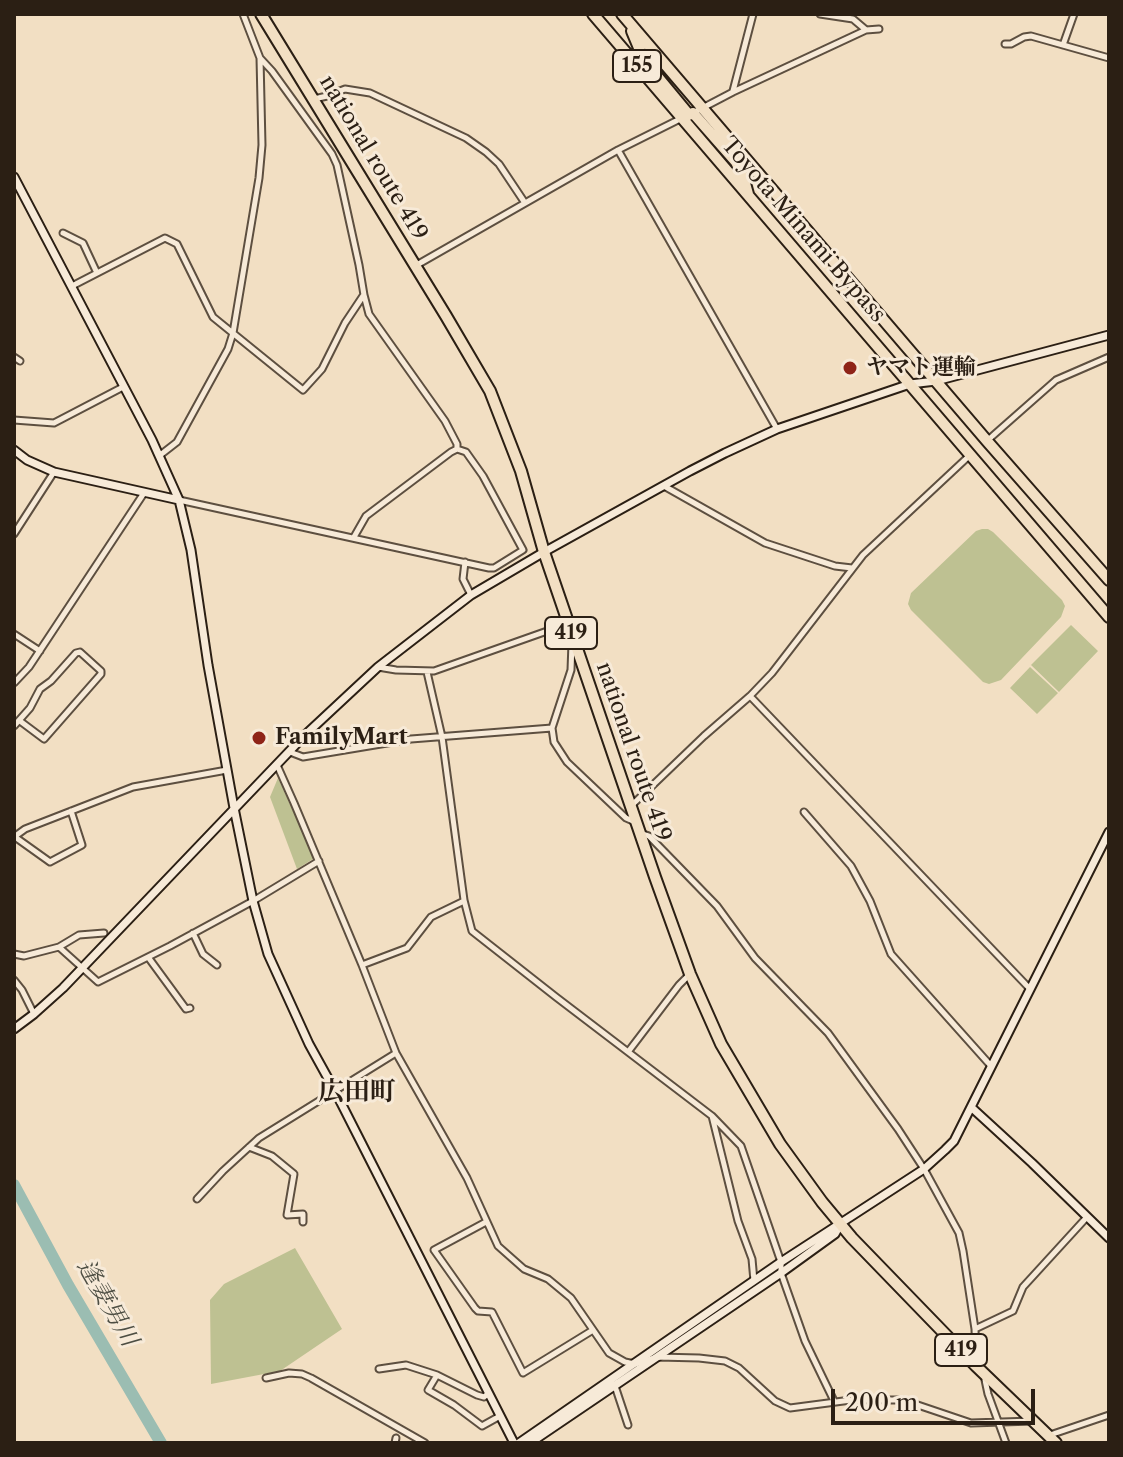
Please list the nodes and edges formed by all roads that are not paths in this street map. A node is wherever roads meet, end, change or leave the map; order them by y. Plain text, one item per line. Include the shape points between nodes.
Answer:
1 (243, 14) edge
2 (261, 14) edge
3 (593, 14) edge
4 (753, 14) edge
5 (820, 14) edge
6 (1074, 14) edge
7 (625, 18) edge
8 (879, 29) dead end
9 (866, 30) junction
10 (1005, 44) dead end
11 (1063, 45) junction
12 (260, 58) junction
13 (1109, 58) edge
14 (733, 92) junction
15 (314, 99) junction
16 (692, 113) junction
17 (618, 150) junction
18 (14, 177) edge
19 (525, 203) junction
20 (63, 233) dead end
21 (415, 266) junction
22 (97, 273) junction
23 (72, 286) junction
24 (364, 295) junction
25 (233, 333) junction
26 (1109, 335) edge
27 (1109, 357) edge
28 (936, 381) junction
29 (910, 384) junction
30 (123, 387) junction
31 (14, 420) edge
32 (777, 429) junction
33 (987, 441) junction
34 (457, 449) junction
35 (15, 454) edge
36 (971, 455) junction
37 (159, 456) junction
38 (54, 472) junction
39 (664, 486) junction
40 (144, 493) junction
41 (179, 500) junction
42 (14, 534) edge
43 (354, 537) junction
44 (544, 552) junction
45 (465, 562) junction
46 (853, 568) junction
47 (1109, 580) edge
48 (471, 595) junction
49 (1109, 617) edge
50 (568, 623) junction
51 (14, 634) edge
52 (573, 638) junction
53 (40, 651) junction
54 (378, 667) junction
55 (427, 672) junction
56 (14, 683) edge
57 (750, 696) junction
58 (20, 721) junction
59 (14, 726) edge
60 (552, 728) junction
61 (442, 737) junction
62 (290, 752) junction
63 (277, 765) junction
64 (227, 770) junction
65 (630, 806) junction
66 (234, 808) junction
67 (71, 811) junction
68 (804, 812) dead end
69 (638, 827) junction
70 (1109, 832) edge
71 (14, 837) edge
72 (319, 861) junction
73 (253, 901) junction
74 (464, 901) junction
75 (104, 933) dead end
76 (193, 933) junction
77 (59, 947) junction
78 (14, 954) edge
79 (148, 957) junction
80 (217, 965) dead end
81 (362, 965) junction
82 (83, 968) junction
83 (690, 974) junction
84 (14, 980) edge
85 (1030, 989) junction
86 (190, 1008) dead end
87 (34, 1014) junction
88 (14, 1029) edge
89 (628, 1052) junction
90 (396, 1053) junction
91 (992, 1067) junction
92 (335, 1091) junction
93 (971, 1107) junction
94 (712, 1116) junction
95 (249, 1147) junction
96 (924, 1169) junction
97 (197, 1199) dead end
98 (1087, 1217) junction
99 (303, 1222) dead end
100 (486, 1222) junction
101 (841, 1223) junction
102 (1109, 1238) edge
103 (781, 1262) junction
104 (781, 1273) junction
105 (754, 1281) junction
106 (975, 1329) junction
107 (593, 1330) junction
108 (658, 1357) junction
109 (635, 1364) junction
110 (976, 1366) junction
111 (379, 1369) dead end
112 (437, 1375) junction
113 (986, 1376) junction
114 (266, 1378) dead end
115 (615, 1386) junction
116 (489, 1393) junction
117 (834, 1402) junction
118 (500, 1415) junction
119 (1109, 1415) edge
120 (1034, 1421) junction
121 (999, 1423) junction
122 (628, 1425) dead end
123 (1053, 1439) edge
124 (425, 1443) edge
125 (517, 1443) edge
126 (530, 1443) edge
127 (1006, 1443) edge

1 - 12 street
2 - 15 highway, national route 419 / 419
3 - 16 highway, Toyota Minami Bypass / 155
4 - 14 street
5 - 9 street via 853,19
6 - 11 street
7 - 16 highway, Toyota Minami Bypass / 155
8 - 9 street
9 - 14 street
10 - 11 street via 1031,36
11 - 13 street
12 - 24 street via 337,165
12 - 25 street via 261,156
14 - 16 street
15 - 19 street via 345,89 370,93 466,138 499,164
15 - 21 highway, national route 419 / 419
16 - 17 street
16 - 28 highway, Toyota Minami Bypass / 155
16 - 29 highway, Toyota Minami Bypass / 155 via 750,200
17 - 19 street
17 - 32 street
18 - 23 street
19 - 21 street
20 - 22 street via 83,243
21 - 44 highway, national route 419 / 419 via 490,391
22 - 23 street
22 - 25 street via 165,238 177,244 213,317
23 - 30 street
24 - 25 street via 325,364 303,390
24 - 34 street via 369,314 445,421
25 - 37 street via 177,442
26 - 28 street
27 - 33 street via 1056,380
28 - 29 street
28 - 33 highway, Toyota Minami Bypass / 155
29 - 32 street
29 - 36 highway, Toyota Minami Bypass / 155
30 - 31 street via 54,423
30 - 37 street
32 - 39 street
33 - 47 highway, Toyota Minami Bypass / 155
34 - 43 street via 366,516
34 - 45 street via 466,452 483,476 523,550 494,568
35 - 38 street
36 - 46 street
36 - 49 highway, Toyota Minami Bypass / 155
37 - 41 street
38 - 40 street
38 - 42 street
39 - 44 street
39 - 46 street via 765,543
40 - 41 street
40 - 53 street
41 - 43 street
41 - 64 street
43 - 45 street
44 - 48 street
44 - 50 highway, national route 419 / 419
45 - 48 street via 463,579
46 - 57 street
48 - 54 street
50 - 52 highway, national route 419 / 419
50 - 55 street
51 - 53 street
52 - 60 street via 571,670
52 - 65 highway, national route 419 / 419
53 - 56 street
54 - 55 street
54 - 62 street
55 - 61 street
57 - 65 street
57 - 85 street
58 - 58 street via 40,689 76,653 101,671 44,739
58 - 59 street
60 - 61 street
60 - 69 street via 567,762
61 - 62 street via 303,757
61 - 74 street
62 - 63 street
63 - 66 street
63 - 72 street
64 - 66 street
64 - 67 street via 133,787
65 - 69 highway, national route 419 / 419
66 - 73 street
66 - 82 street
67 - 71 street
67 - 71 street via 82,845 50,862
68 - 91 street via 851,866 891,954
69 - 83 highway, national route 419 / 419
69 - 96 street via 717,906 755,958 828,1033
70 - 85 street
72 - 73 street
72 - 81 street
73 - 76 street
73 - 92 street via 268,954
74 - 81 street via 431,917 407,948
74 - 89 street via 477,936
75 - 77 street via 79,935
76 - 79 street
76 - 80 street via 203,954
77 - 78 street
77 - 82 street
79 - 82 street via 98,982
79 - 86 street
81 - 90 street
82 - 87 street
83 - 89 street
83 - 101 highway, national route 419 / 419 via 721,1044 780,1144
84 - 87 street
85 - 91 street
87 - 88 street
89 - 94 street
90 - 92 street
90 - 100 street
91 - 93 street
92 - 95 street
92 - 116 street
93 - 96 street via 954,1141
93 - 98 street
94 - 103 street via 741,1146
94 - 105 street
95 - 97 street
95 - 99 street via 272,1156 294,1174 287,1215 303,1214
96 - 101 street
96 - 106 street via 959,1233
98 - 102 street
98 - 106 street via 1023,1287 1013,1311
100 - 107 street via 498,1246 524,1269 560,1288
100 - 107 street via 434,1250 478,1311 492,1312 523,1373
101 - 103 street
101 - 104 street via 835,1234
101 - 110 highway, national route 419 / 419
103 - 104 street
103 - 105 street
104 - 108 street
104 - 117 street
105 - 109 street
106 - 110 street
107 - 109 street via 609,1353
108 - 109 street
108 - 115 street
108 - 117 street via 725,1361 790,1408
109 - 125 street
110 - 113 highway, national route 419 / 419
111 - 112 street via 406,1365
112 - 116 street via 477,1395
112 - 118 street via 428,1390 482,1426
113 - 120 highway, national route 419 / 419
113 - 121 street
114 - 124 street via 302,1374
115 - 122 street
115 - 126 street
116 - 118 street
117 - 121 street via 903,1400 971,1423
118 - 125 street
119 - 123 street
120 - 121 street
120 - 123 highway, national route 419 / 419
121 - 127 street

